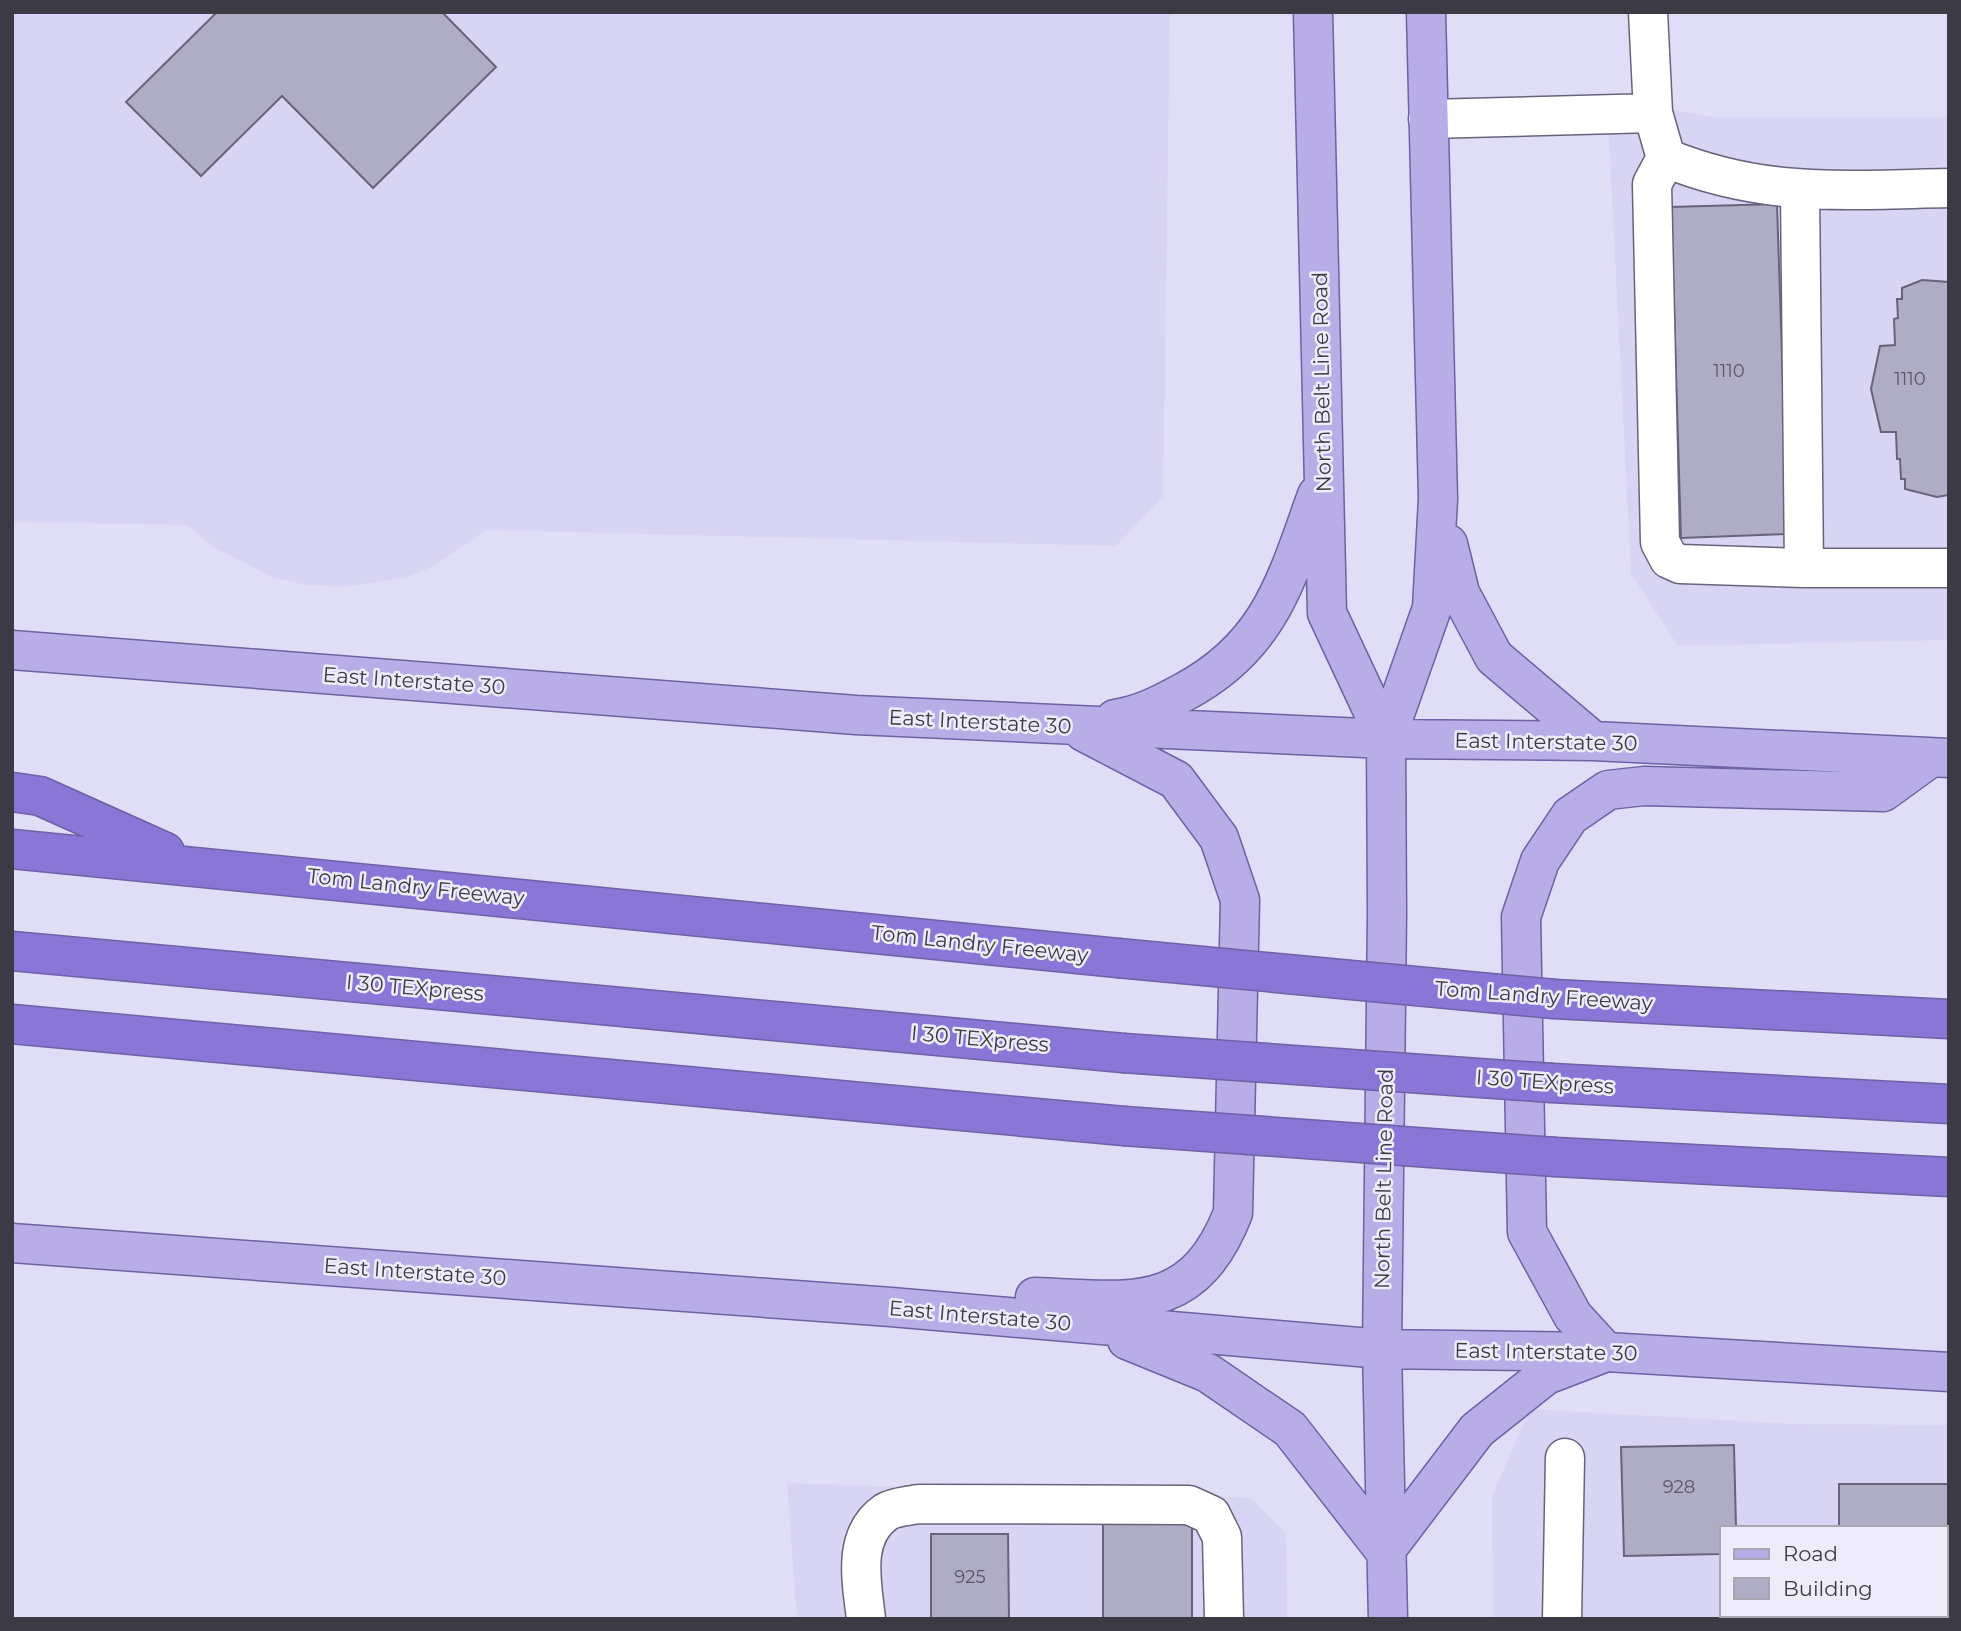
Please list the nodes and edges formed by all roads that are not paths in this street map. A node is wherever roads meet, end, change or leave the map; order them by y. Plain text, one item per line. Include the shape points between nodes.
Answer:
1 (1313, 12) edge
2 (1426, 12) edge
3 (1648, 12) edge
4 (1653, 113) junction
5 (1428, 118) junction
6 (1666, 158) junction
7 (1949, 188) edge
8 (1800, 191) junction
9 (1325, 473) junction
10 (1438, 499) junction
11 (1804, 568) junction
12 (1949, 568) edge
13 (12, 650) edge
14 (1073, 727) junction
15 (1386, 739) junction
16 (1593, 741) junction
17 (1939, 758) edge
18 (12, 792) edge
19 (12, 849) edge
20 (192, 864) junction
21 (12, 951) edge
22 (1949, 1019) edge
23 (12, 1024) edge
24 (1949, 1104) edge
25 (1949, 1177) edge
26 (12, 1243) edge
27 (891, 1307) junction
28 (1093, 1326) junction
29 (1382, 1349) junction
30 (1606, 1352) junction
31 (1949, 1372) edge
32 (1565, 1458) dead end
33 (1385, 1551) junction
34 (866, 1619) edge
35 (1224, 1619) edge
36 (1388, 1619) edge
37 (1562, 1619) edge

1 - 9 main road, North Belt Line Road
2 - 5 main road, North Belt Line Road
3 - 4 lane
4 - 5 lane
4 - 6 lane
5 - 10 main road, North Belt Line Road
6 - 8 lane via 1709,175
6 - 11 lane via 1652,184 1660,542 1670,559 1680,564
7 - 8 lane
8 - 11 lane
9 - 14 main road via 1268,616 1239,655 1142,715
9 - 15 main road, North Belt Line Road via 1327,613
10 - 15 main road, North Belt Line Road via 1432,608
10 - 16 main road via 1460,593 1494,657
11 - 12 lane
13 - 14 main road, East Interstate 30 via 856,715
14 - 15 main road, East Interstate 30
14 - 27 main road via 1177,780 1219,838 1240,900 1233,1213 1223,1238 1194,1275 1165,1294 1135,1301 954,1294
15 - 16 main road, East Interstate 30
15 - 29 main road, North Belt Line Road
16 - 17 main road, East Interstate 30
17 - 30 main road via 1883,792 1644,786 1608,790 1570,816 1540,860 1521,917 1527,1232 1573,1317
18 - 20 highway via 40,796
19 - 20 highway, Tom Landry Freeway
20 - 22 highway, Tom Landry Freeway, bridge via 1554,999
21 - 24 highway, I 30 TEXpress, bridge via 1123,1052 1552,1083
23 - 25 highway, bridge via 1124,1126 1555,1157
26 - 27 main road, East Interstate 30
27 - 28 main road, East Interstate 30
28 - 29 main road, East Interstate 30
28 - 33 main road via 1209,1373 1290,1429
29 - 30 main road, East Interstate 30
29 - 33 main road, North Belt Line Road
30 - 31 main road, East Interstate 30
30 - 33 main road via 1546,1375 1477,1430
32 - 37 lane
33 - 36 main road, North Belt Line Road
34 - 35 lane via 860,1568 866,1534 887,1511 918,1504 1189,1505 1211,1515 1222,1538

